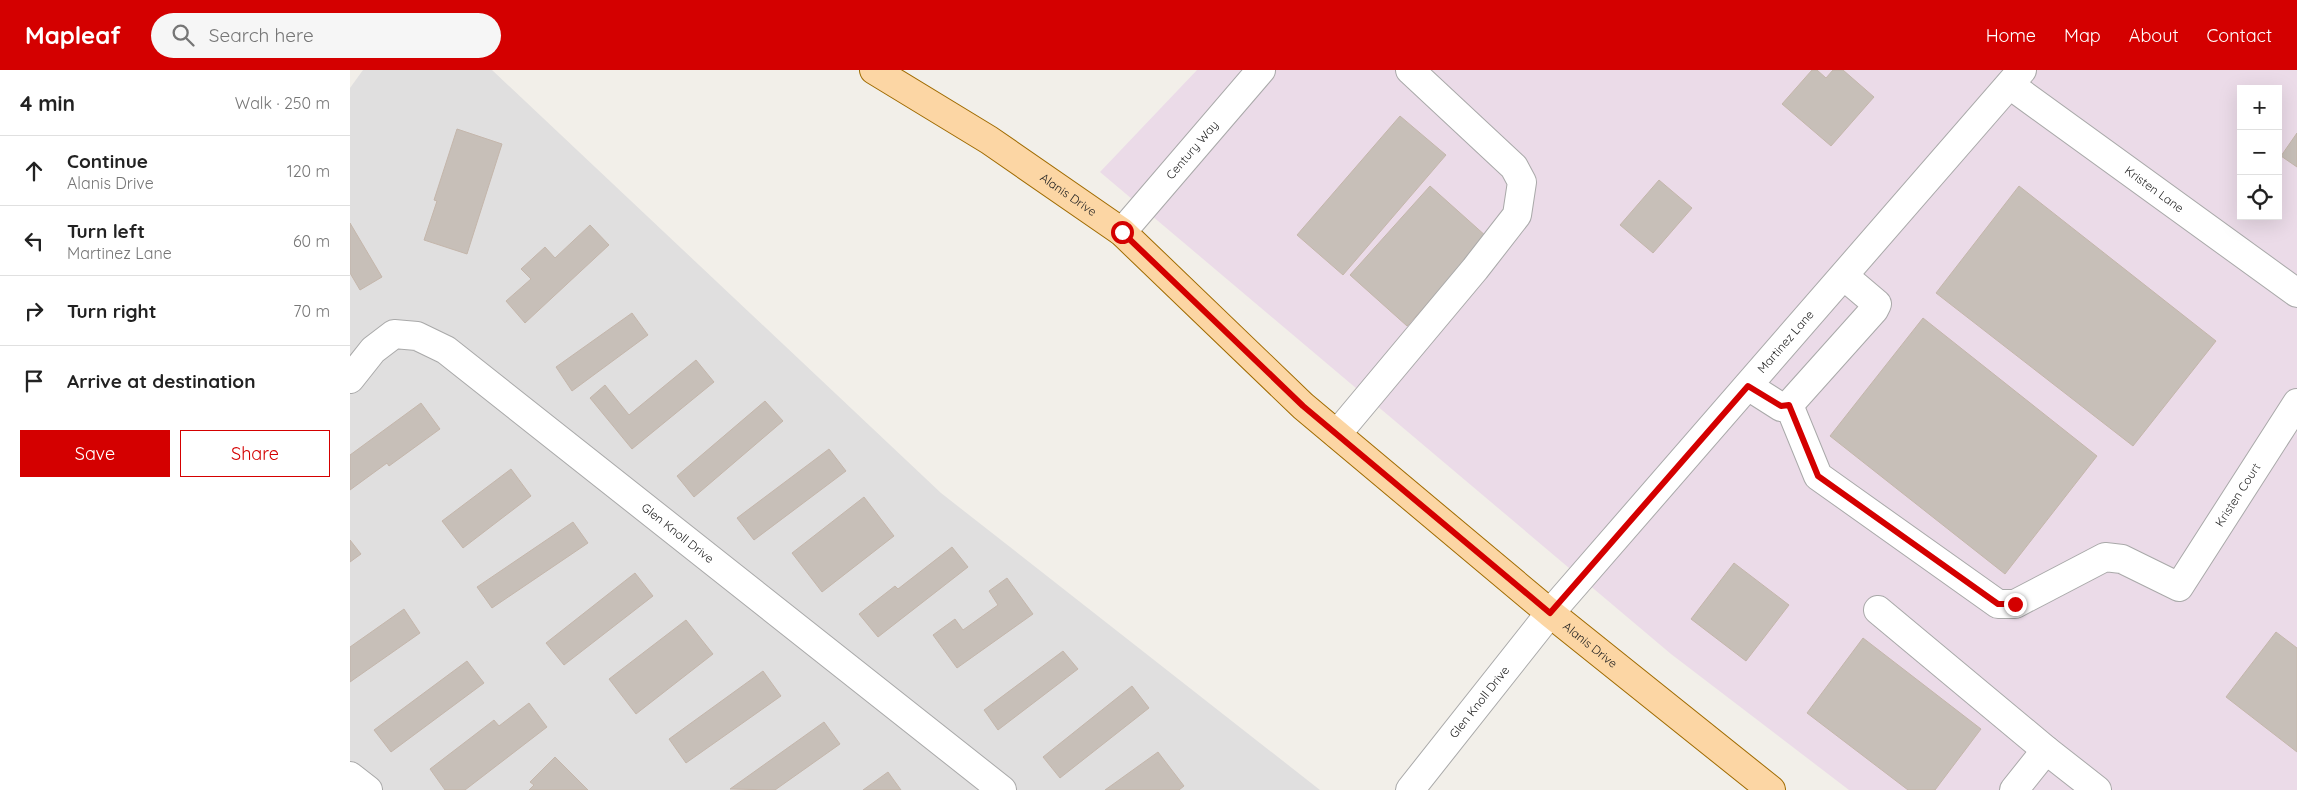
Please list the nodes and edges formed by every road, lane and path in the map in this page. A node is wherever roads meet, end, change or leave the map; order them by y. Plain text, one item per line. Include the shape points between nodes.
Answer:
1 (874, 70) edge
2 (1261, 70) edge
3 (1410, 70) edge
4 (2016, 77) edge
5 (1122, 232) junction
6 (1844, 276) junction
7 (2297, 293) edge
8 (350, 379) edge
9 (1748, 386) junction
10 (2297, 403) edge
11 (1789, 405) junction
12 (1337, 434) junction
13 (1878, 610) dead end
14 (1550, 613) junction
15 (2046, 750) junction
16 (350, 776) edge
17 (368, 790) edge
18 (1002, 790) edge
19 (1410, 790) edge
20 (1771, 790) edge
21 (2014, 790) edge
22 (2097, 790) edge

1 - 5 main road, Alanis Drive via 989,140
2 - 5 street, Century Way
3 - 12 street via 1514,167 1522,182 1517,214
4 - 6 street, Martinez Lane
4 - 7 street, Kristen Lane
5 - 12 main road, Alanis Drive via 1303,406
6 - 9 street, Martinez Lane
6 - 11 street via 1877,304
8 - 18 street, Glen Knoll Drive via 374,350 394,334 417,336 446,350
9 - 11 street via 1781,406
9 - 14 street, Martinez Lane
10 - 11 street, Kristen Court via 2179,587 2122,559 2105,557 2015,604 1998,604 1818,476
12 - 14 main road, Alanis Drive
13 - 15 street
14 - 19 street, Glen Knoll Drive
14 - 20 main road, Alanis Drive
15 - 21 street
15 - 22 street
16 - 17 street

